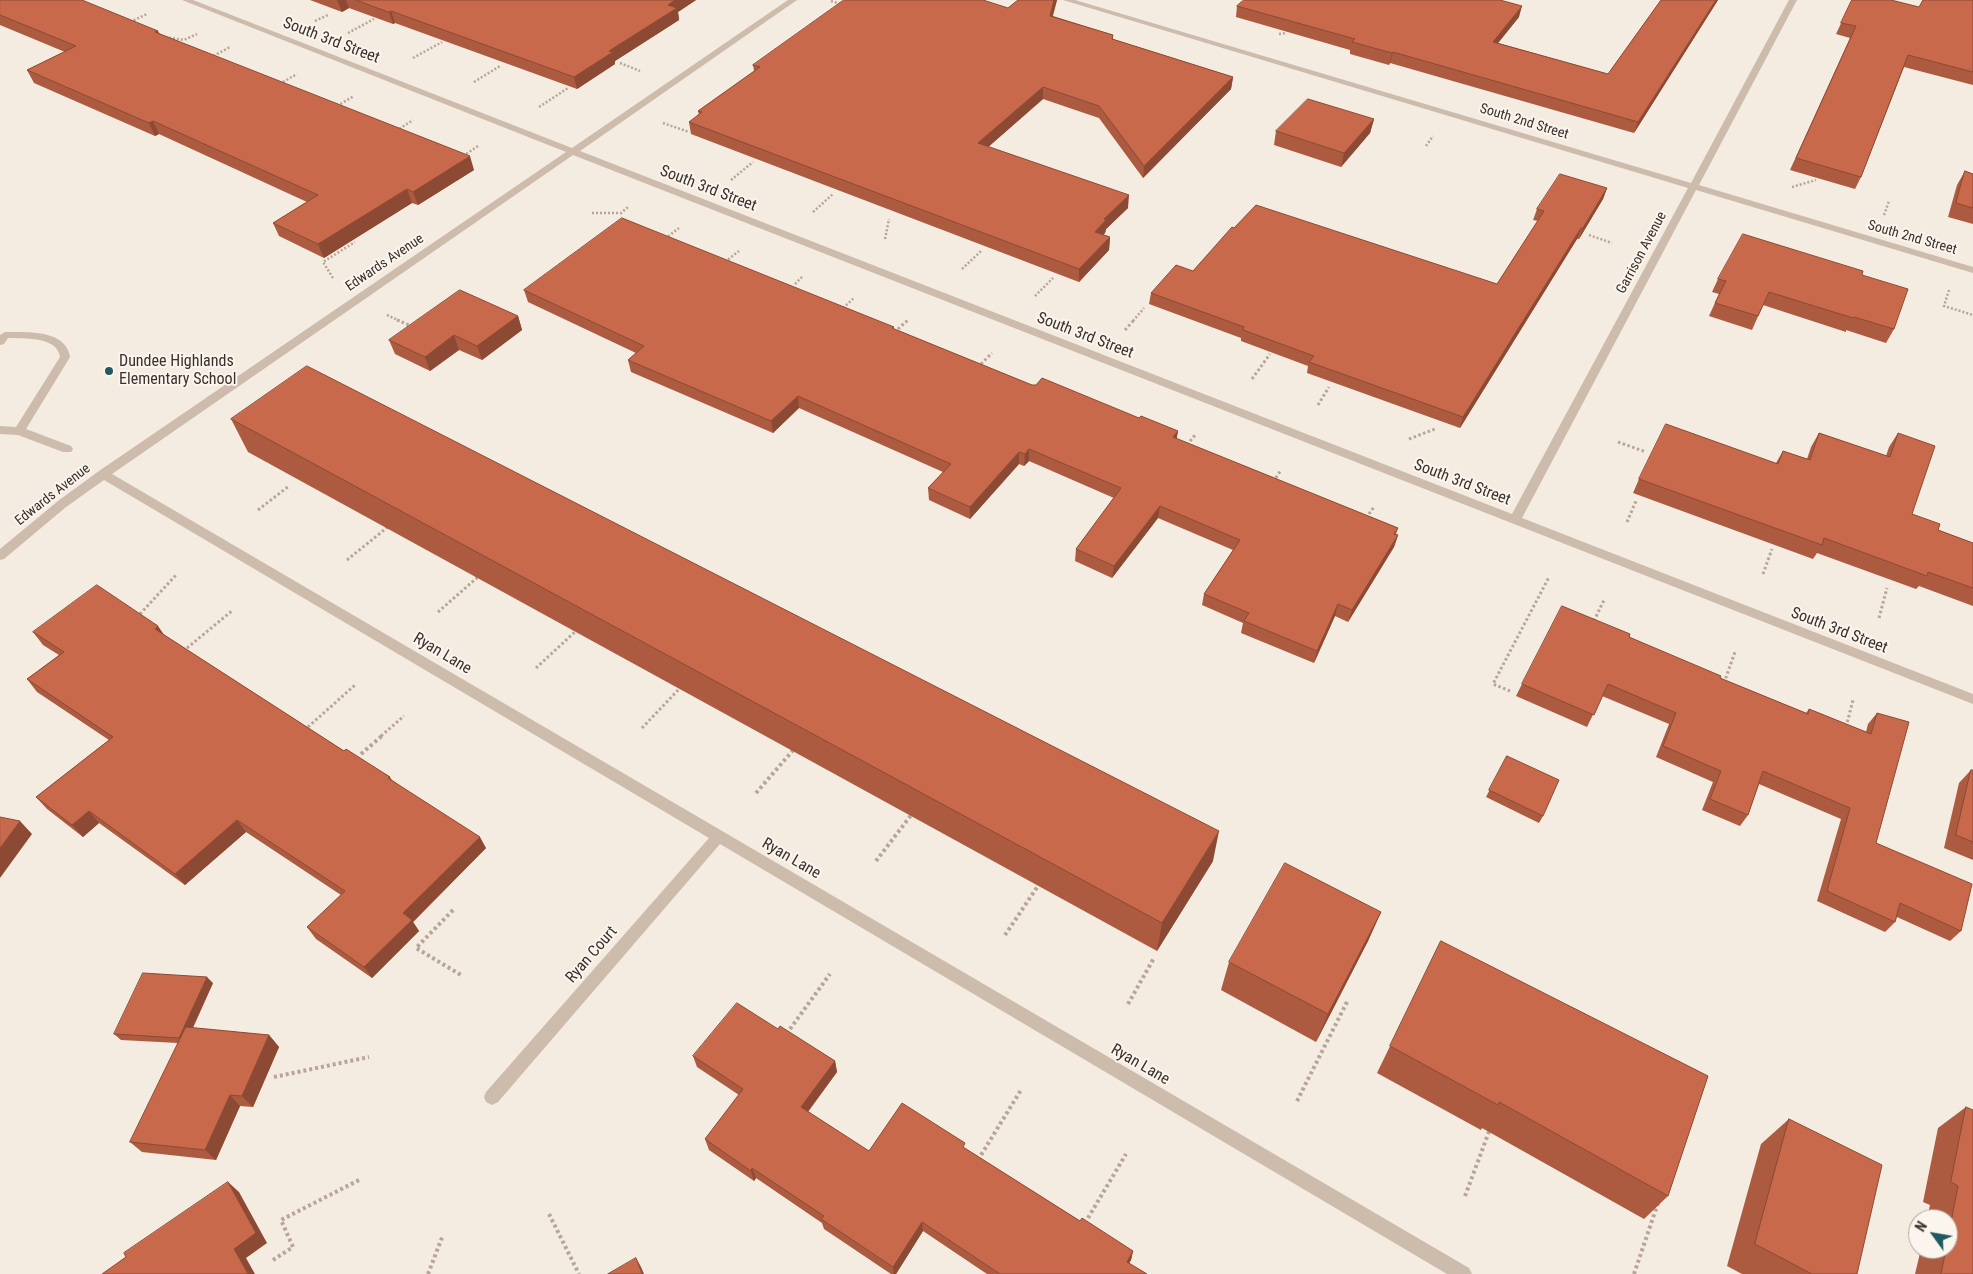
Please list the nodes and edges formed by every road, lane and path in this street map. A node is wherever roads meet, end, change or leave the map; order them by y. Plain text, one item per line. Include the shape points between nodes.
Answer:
1 (186, 0) edge
2 (792, 0) edge
3 (1068, 0) edge
4 (1794, 0) edge
5 (831, 1) edge
6 (847, 6) edge
7 (147, 14) dead end
8 (328, 14) dead end
9 (374, 19) edge
10 (315, 21) dead end
11 (125, 24) edge
12 (197, 34) dead end
13 (348, 34) dead end
14 (164, 37) edge
15 (442, 42) edge
16 (230, 47) dead end
17 (413, 58) dead end
18 (207, 59) edge
19 (620, 63) edge
20 (500, 66) edge
21 (642, 72) dead end
22 (297, 74) dead end
23 (283, 82) edge
24 (474, 82) dead end
25 (568, 88) edge
26 (354, 96) dead end
27 (539, 107) dead end
28 (332, 108) edge
29 (413, 120) dead end
30 (660, 122) dead end
31 (396, 131) edge
32 (689, 132) edge
33 (1436, 132) dead end
34 (478, 146) dead end
35 (1426, 146) dead end
36 (571, 152) junction
37 (458, 158) edge
38 (753, 162) edge
39 (731, 180) dead end
40 (1816, 180) edge
41 (1694, 187) junction
42 (1784, 190) dead end
43 (834, 194) edge
44 (1889, 200) dead end
45 (628, 207) dead end
46 (813, 212) dead end
47 (592, 213) dead end
48 (1883, 218) dead end
49 (889, 220) dead end
50 (679, 228) dead end
51 (1589, 235) edge
52 (885, 239) dead end
53 (662, 240) edge
54 (355, 242) edge
55 (1612, 243) dead end
56 (739, 251) dead end
57 (980, 251) edge
58 (725, 263) edge
59 (962, 269) dead end
60 (1973, 270) edge
61 (802, 277) dead end
62 (333, 278) dead end
63 (1053, 278) edge
64 (795, 284) dead end
65 (1950, 288) dead end
66 (1035, 296) dead end
67 (854, 298) dead end
68 (1144, 308) dead end
69 (838, 312) edge
70 (387, 315) dead end
71 (1973, 315) edge
72 (908, 320) dead end
73 (421, 324) edge
74 (898, 328) edge
75 (1125, 330) dead end
76 (0, 342) edge
77 (992, 354) dead end
78 (1270, 354) edge
79 (981, 364) edge
80 (1252, 379) dead end
81 (1329, 388) edge
82 (1318, 404) dead end
83 (1435, 429) dead end
84 (0, 430) edge
85 (20, 431) junction
86 (1195, 435) dead end
87 (1409, 439) dead end
88 (1618, 442) dead end
89 (67, 449) dead end
90 (1183, 450) edge
91 (1646, 452) dead end
92 (1281, 470) dead end
93 (103, 474) junction
94 (1272, 484) edge
95 (289, 486) edge
96 (1636, 501) dead end
97 (1374, 507) dead end
98 (258, 510) dead end
99 (1515, 520) junction
100 (1365, 521) edge
101 (1627, 522) dead end
102 (393, 523) edge
103 (1772, 549) edge
104 (0, 556) edge
105 (347, 560) dead end
106 (483, 573) edge
107 (1763, 574) dead end
108 (176, 576) dead end
109 (1549, 577) dead end
110 (1887, 588) dead end
111 (1604, 600) dead end
112 (233, 610) dead end
113 (438, 612) dead end
114 (140, 614) edge
115 (1879, 618) dead end
116 (1592, 626) edge
117 (579, 628) edge
118 (186, 648) edge
119 (1735, 652) dead end
120 (536, 668) dead end
121 (687, 680) edge
122 (355, 685) dead end
123 (1722, 688) edge
124 (1510, 691) dead end
125 (1973, 699) edge
126 (1854, 700) dead end
127 (404, 716) dead end
128 (308, 727) edge
129 (642, 728) dead end
130 (1845, 730) edge
131 (800, 744) edge
132 (360, 754) dead end
133 (756, 793) dead end
134 (917, 808) edge
135 (718, 837) junction
136 (876, 861) dead end
137 (1043, 878) edge
138 (453, 910) dead end
139 (1005, 935) dead end
140 (1154, 958) edge
141 (830, 974) dead end
142 (460, 975) dead end
143 (1348, 1000) edge
144 (1128, 1004) dead end
145 (790, 1029) dead end
146 (370, 1057) dead end
147 (274, 1077) dead end
148 (1021, 1090) dead end
149 (492, 1097) dead end
150 (1297, 1101) dead end
151 (1491, 1127) edge
152 (1126, 1154) dead end
153 (974, 1165) edge
154 (361, 1180) dead end
155 (1465, 1196) dead end
156 (1659, 1199) edge
157 (549, 1214) dead end
158 (1088, 1218) dead end
159 (443, 1235) dead end
160 (273, 1260) dead end
161 (428, 1274) edge
162 (579, 1274) edge
163 (1463, 1274) edge
164 (1634, 1274) edge

1 - 36 street, South 3rd Street
2 - 36 street, Edwards Avenue
3 - 41 street, South 2nd Street
4 - 41 street, Garrison Avenue
5 - 6 path
7 - 11 path
8 - 10 path
9 - 13 path
12 - 14 path via 184,40
15 - 17 path
16 - 18 path
19 - 21 path
20 - 24 path
22 - 23 path
25 - 27 path
26 - 28 path
29 - 31 path
30 - 32 path
33 - 35 path
34 - 37 path
36 - 93 street, Edwards Avenue
36 - 99 street, South 3rd Street
38 - 39 path
40 - 42 path
41 - 60 street, South 2nd Street
41 - 99 street, Garrison Avenue
43 - 46 path
44 - 48 path
45 - 47 path via 621,213
49 - 52 path
50 - 53 path
51 - 55 path
54 - 62 path via 323,262
56 - 58 path
57 - 59 path
61 - 64 path
63 - 66 path
65 - 71 path via 1944,306
67 - 69 path
68 - 75 path
70 - 73 path via 414,327
72 - 74 path
76 - 85 street via 5,335 44,338 64,350 64,357
77 - 79 path
78 - 80 path
81 - 82 path
83 - 87 path
84 - 85 street
85 - 89 street
86 - 90 path
88 - 91 path
92 - 94 path
93 - 104 street, Edwards Avenue
93 - 135 street, Ryan Lane
95 - 98 path
96 - 101 path
97 - 100 path
99 - 125 street, South 3rd Street
102 - 105 path
103 - 107 path
106 - 113 path
108 - 114 path
109 - 124 path via 1493,684
110 - 115 path
111 - 116 path
112 - 118 path
117 - 120 path
119 - 123 path
121 - 129 path
122 - 128 path
126 - 130 path
127 - 132 path
131 - 133 path
134 - 136 path
135 - 149 street, Ryan Court
135 - 163 street, Ryan Lane
137 - 139 path
138 - 142 path via 416,948
140 - 144 path
141 - 145 path
143 - 150 path
146 - 147 path
148 - 153 path
151 - 155 path
152 - 158 path
154 - 160 path via 280,1220 293,1247
156 - 164 path
157 - 162 path
159 - 161 path

